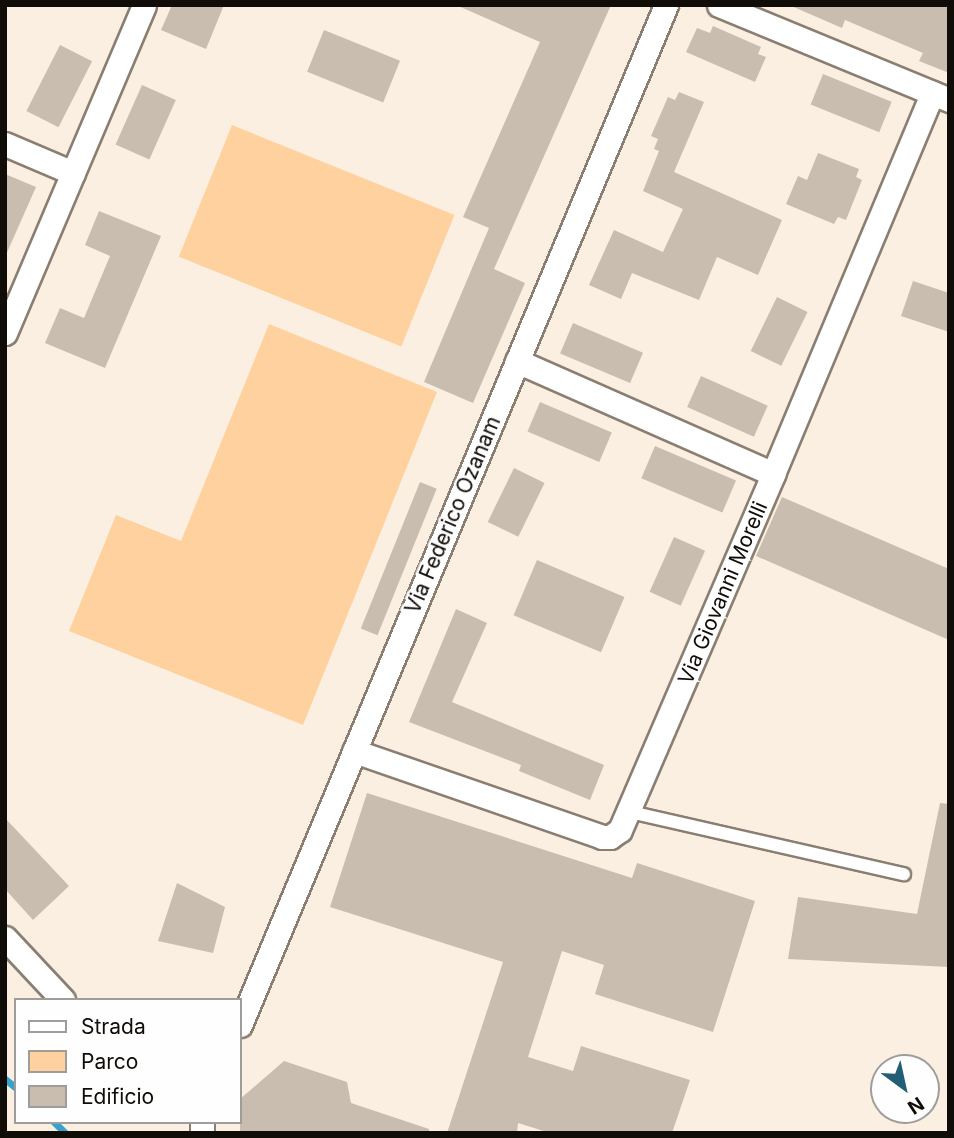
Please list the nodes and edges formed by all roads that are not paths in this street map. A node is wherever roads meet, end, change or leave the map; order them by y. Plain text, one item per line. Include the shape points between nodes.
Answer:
1 (144, 5) edge
2 (666, 5) edge
3 (719, 5) edge
4 (940, 97) edge
5 (5, 144) edge
6 (73, 173) junction
7 (5, 333) edge
8 (517, 361) junction
9 (773, 474) junction
10 (354, 751) junction
11 (630, 812) junction
12 (904, 874) dead end
13 (5, 938) edge
14 (61, 998) edge
15 (242, 1020) edge

1 - 6 street
2 - 8 street, Via Federico Ozanam
3 - 4 street
4 - 9 street, Via Giovanni Morelli
5 - 6 street
6 - 7 street
8 - 9 street
8 - 10 street, Via Federico Ozanam
9 - 11 street, Via Giovanni Morelli
10 - 11 street, Via Giovanni Morelli via 602,837 620,830
10 - 15 street, Via Federico Ozanam
11 - 12 lane
13 - 14 street

